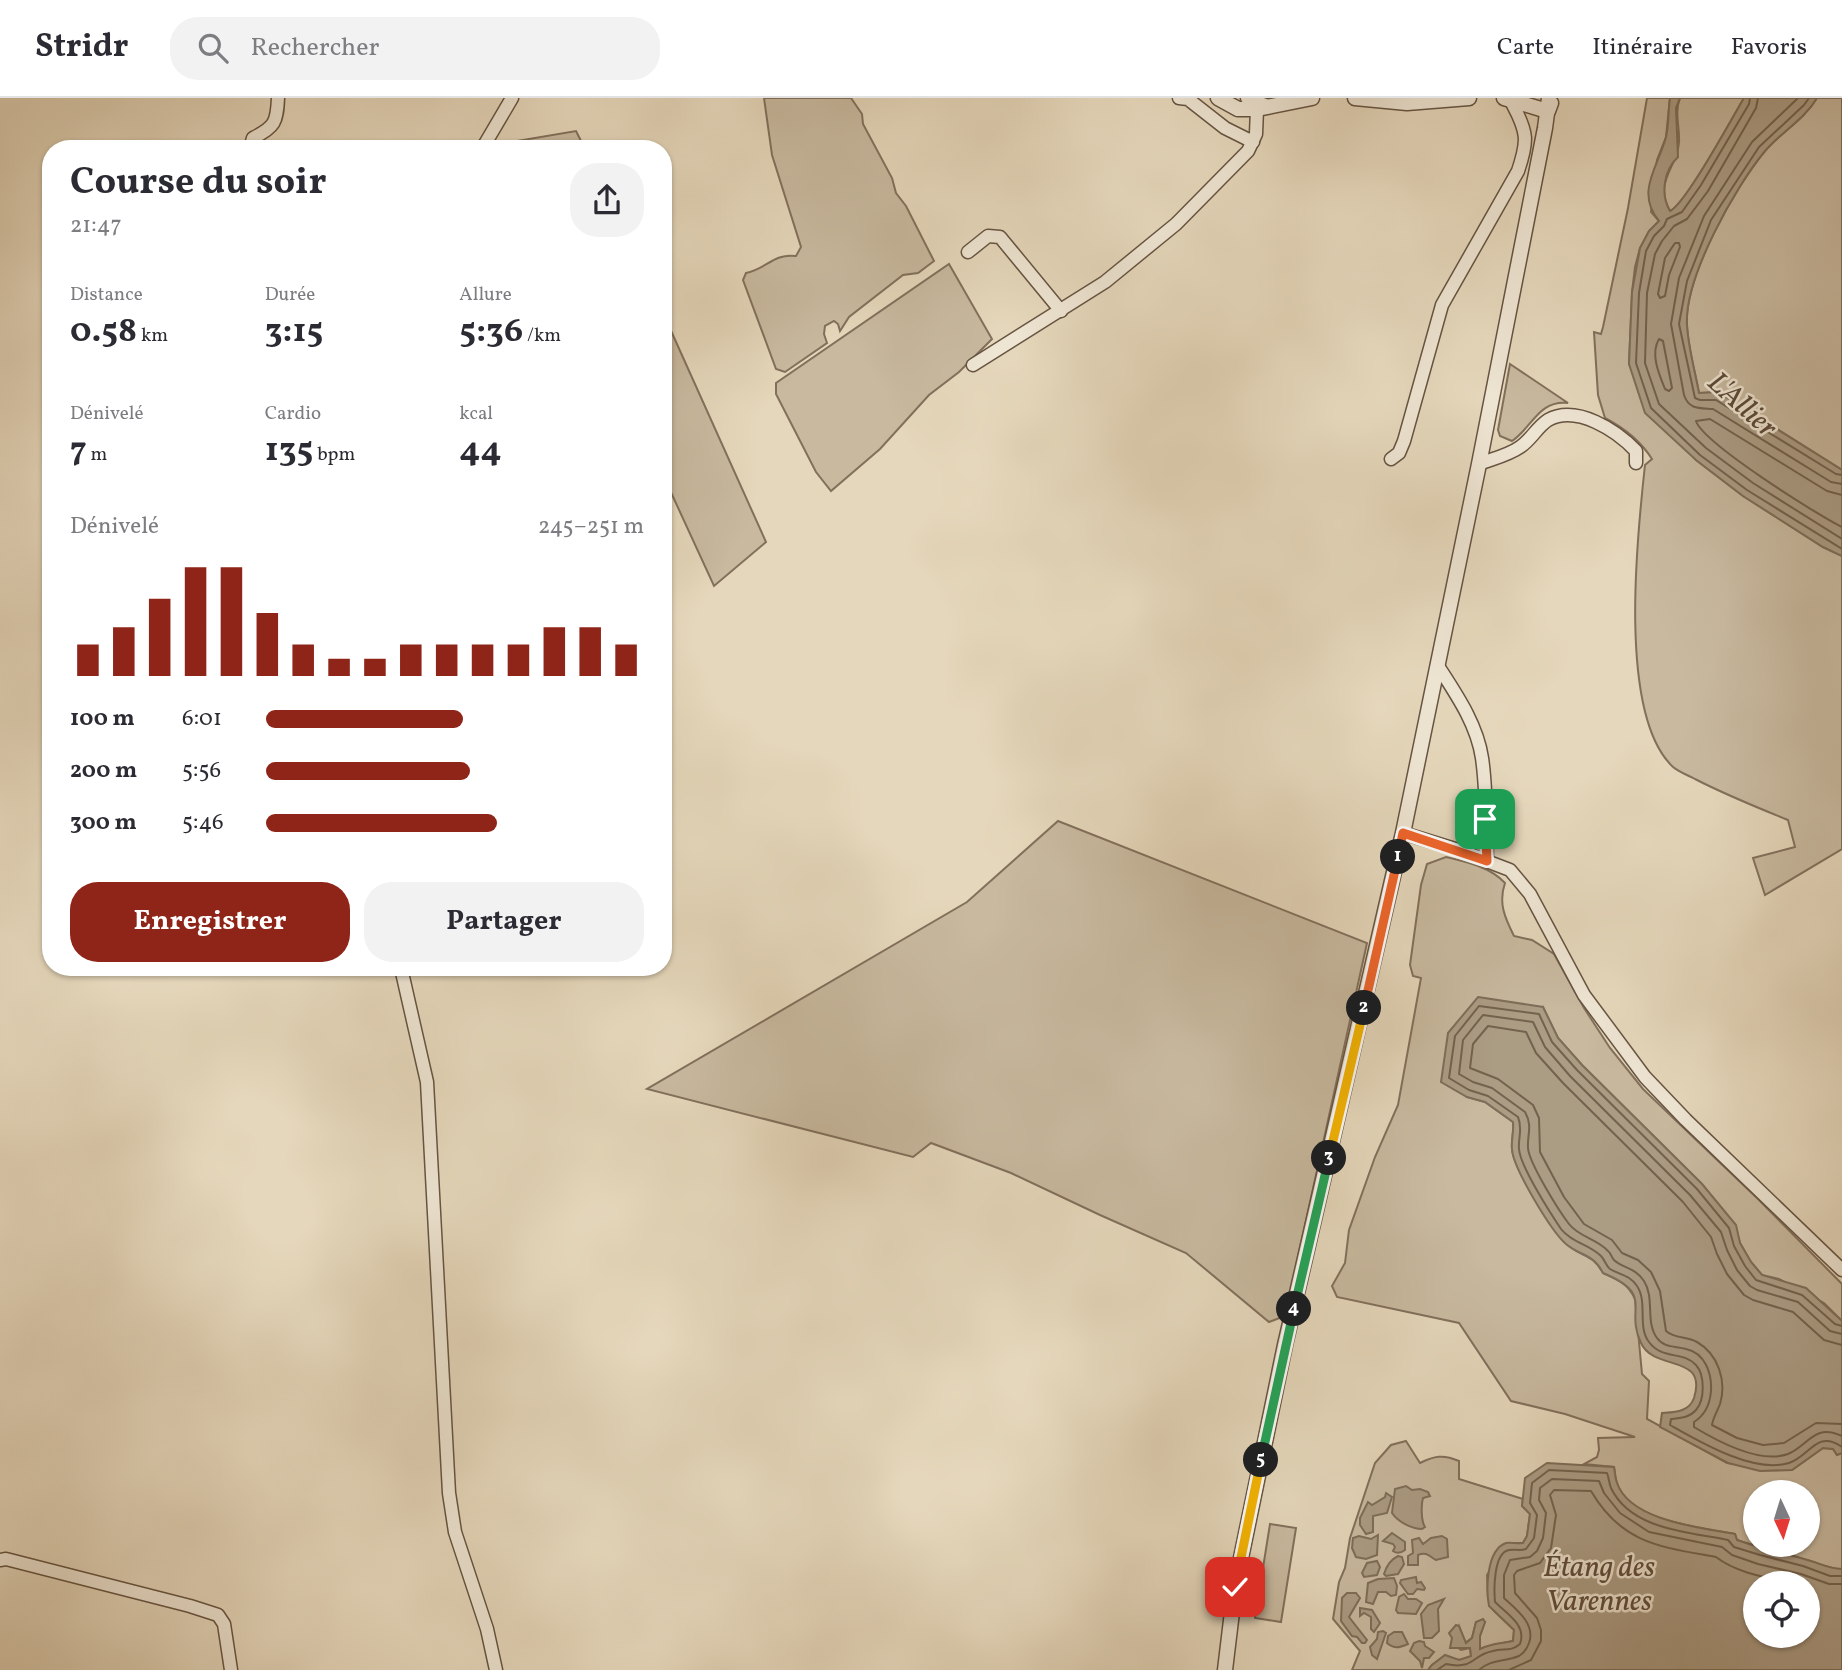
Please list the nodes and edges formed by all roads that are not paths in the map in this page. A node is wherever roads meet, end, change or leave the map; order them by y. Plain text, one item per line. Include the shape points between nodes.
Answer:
1 (278, 98) edge
2 (512, 98) edge
3 (1179, 98) edge
4 (1218, 98) edge
5 (1312, 98) edge
6 (1355, 98) edge
7 (1469, 98) edge
8 (1511, 99) edge
9 (1552, 100) edge
10 (1257, 104) edge
11 (1525, 128) junction
12 (1545, 128) junction
13 (252, 140) edge
14 (487, 140) edge
15 (1253, 142) junction
16 (968, 252) dead end
17 (1061, 311) junction
18 (1504, 333) junction
19 (973, 365) dead end
20 (1391, 460) dead end
21 (1636, 463) dead end
22 (1479, 464) junction
23 (1438, 666) junction
24 (1403, 833) junction
25 (1487, 861) junction
26 (403, 976) edge
27 (1842, 1270) edge
28 (0, 1560) edge
29 (231, 1670) edge
30 (496, 1670) edge
31 (1225, 1670) edge

1 - 13 street via 277,117 269,130
2 - 14 street
3 - 15 street via 1188,99
4 - 10 street via 1238,109
5 - 10 street
6 - 7 street via 1407,103
8 - 9 street
8 - 11 street
9 - 12 street
9 - 18 street via 1546,167
10 - 15 street
11 - 12 street
11 - 20 street via 1525,152 1518,171 1443,305 1404,442
12 - 18 street
15 - 17 street via 1176,225
16 - 17 street via 988,236 1000,237
17 - 19 street
18 - 22 street
21 - 22 street via 1636,451 1622,437 1591,421 1565,415 1548,420 1520,447
22 - 23 street
23 - 24 street
23 - 25 street via 1461,702 1482,757
24 - 25 street
24 - 31 street via 1285,1345 1235,1587
25 - 27 street via 1510,870 1530,894 1584,995 1645,1077
26 - 30 street via 426,1082 449,1493 455,1532
28 - 29 street via 218,1615 224,1624

